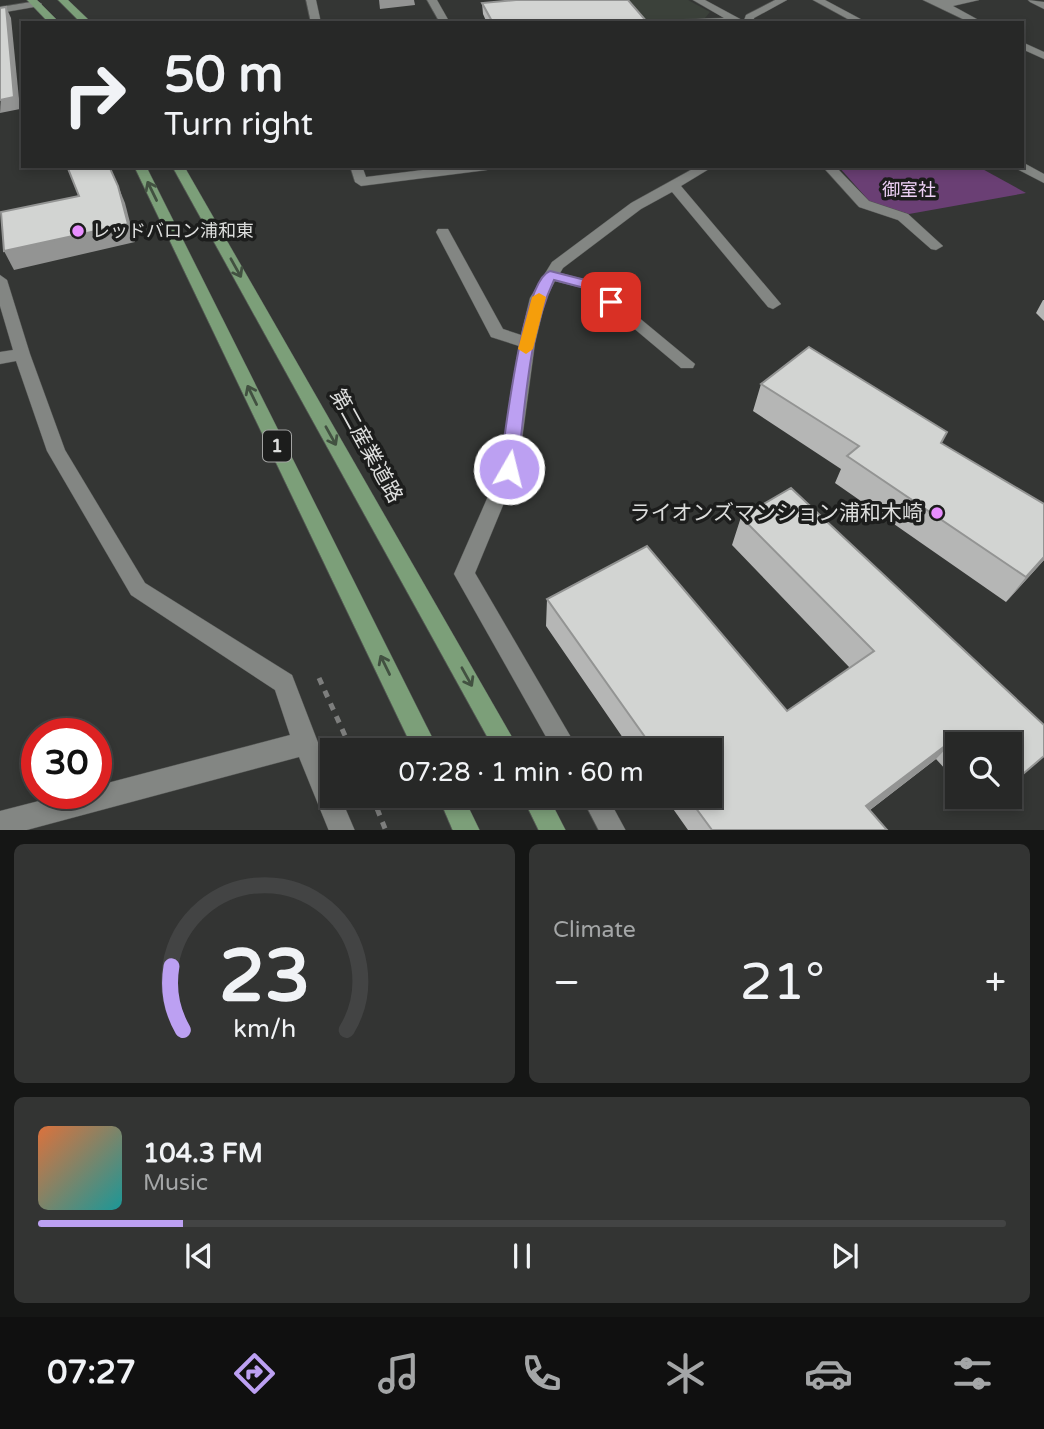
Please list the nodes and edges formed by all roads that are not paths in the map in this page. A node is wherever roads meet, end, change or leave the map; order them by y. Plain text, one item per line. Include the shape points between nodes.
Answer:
1 (63, 0) edge
2 (310, 0) edge
3 (432, 0) edge
4 (698, 0) edge
5 (782, 0) edge
6 (818, 0) edge
7 (928, 0) edge
8 (974, 0) edge
9 (1033, 0) edge
10 (35, 2) edge
11 (943, 4) junction
12 (1044, 6) edge
13 (0, 10) edge
14 (53, 21) edge
15 (85, 21) edge
16 (315, 21) edge
17 (444, 21) edge
18 (739, 21) edge
19 (748, 21) edge
20 (859, 21) edge
21 (975, 21) edge
22 (1024, 46) edge
23 (1044, 56) edge
24 (141, 168) edge
25 (179, 168) edge
26 (357, 168) edge
27 (471, 168) edge
28 (704, 168) edge
29 (830, 168) edge
30 (1024, 168) edge
31 (1044, 179) edge
32 (673, 185) junction
33 (443, 232) dead end
34 (936, 246) dead end
35 (550, 275) junction
36 (0, 280) edge
37 (773, 304) dead end
38 (6, 321) edge
39 (527, 343) junction
40 (22, 354) junction
41 (0, 358) edge
42 (687, 364) dead end
43 (421, 738) edge
44 (501, 738) edge
45 (559, 738) edge
46 (305, 743) junction
47 (456, 808) edge
48 (541, 808) edge
49 (600, 808) edge
50 (0, 824) edge
51 (342, 830) edge
52 (467, 830) edge
53 (552, 830) edge
54 (612, 830) edge

1 - 15 main road
2 - 16 street
3 - 17 street
4 - 18 street
5 - 19 street
6 - 20 street
7 - 11 street
8 - 11 street
9 - 12 street
10 - 13 street
10 - 14 main road
11 - 21 street
22 - 23 street
43 -> 24 main road, 1
25 -> 44 main road, 第二産業道路
26 - 27 street via 361,182
28 - 32 street
29 - 34 street via 864,204 903,217
30 - 31 street
32 - 35 street via 636,206
32 - 37 street
33 - 39 street via 497,333
35 - 39 street via 538,298
35 - 42 street via 592,286
36 - 38 street
38 - 40 street
39 - 45 street via 509,469 464,574
40 - 41 street
40 - 46 street via 56,451 138,589 284,683
46 - 50 street
46 - 51 street
47 - 52 main road
48 - 53 main road
49 - 54 street

